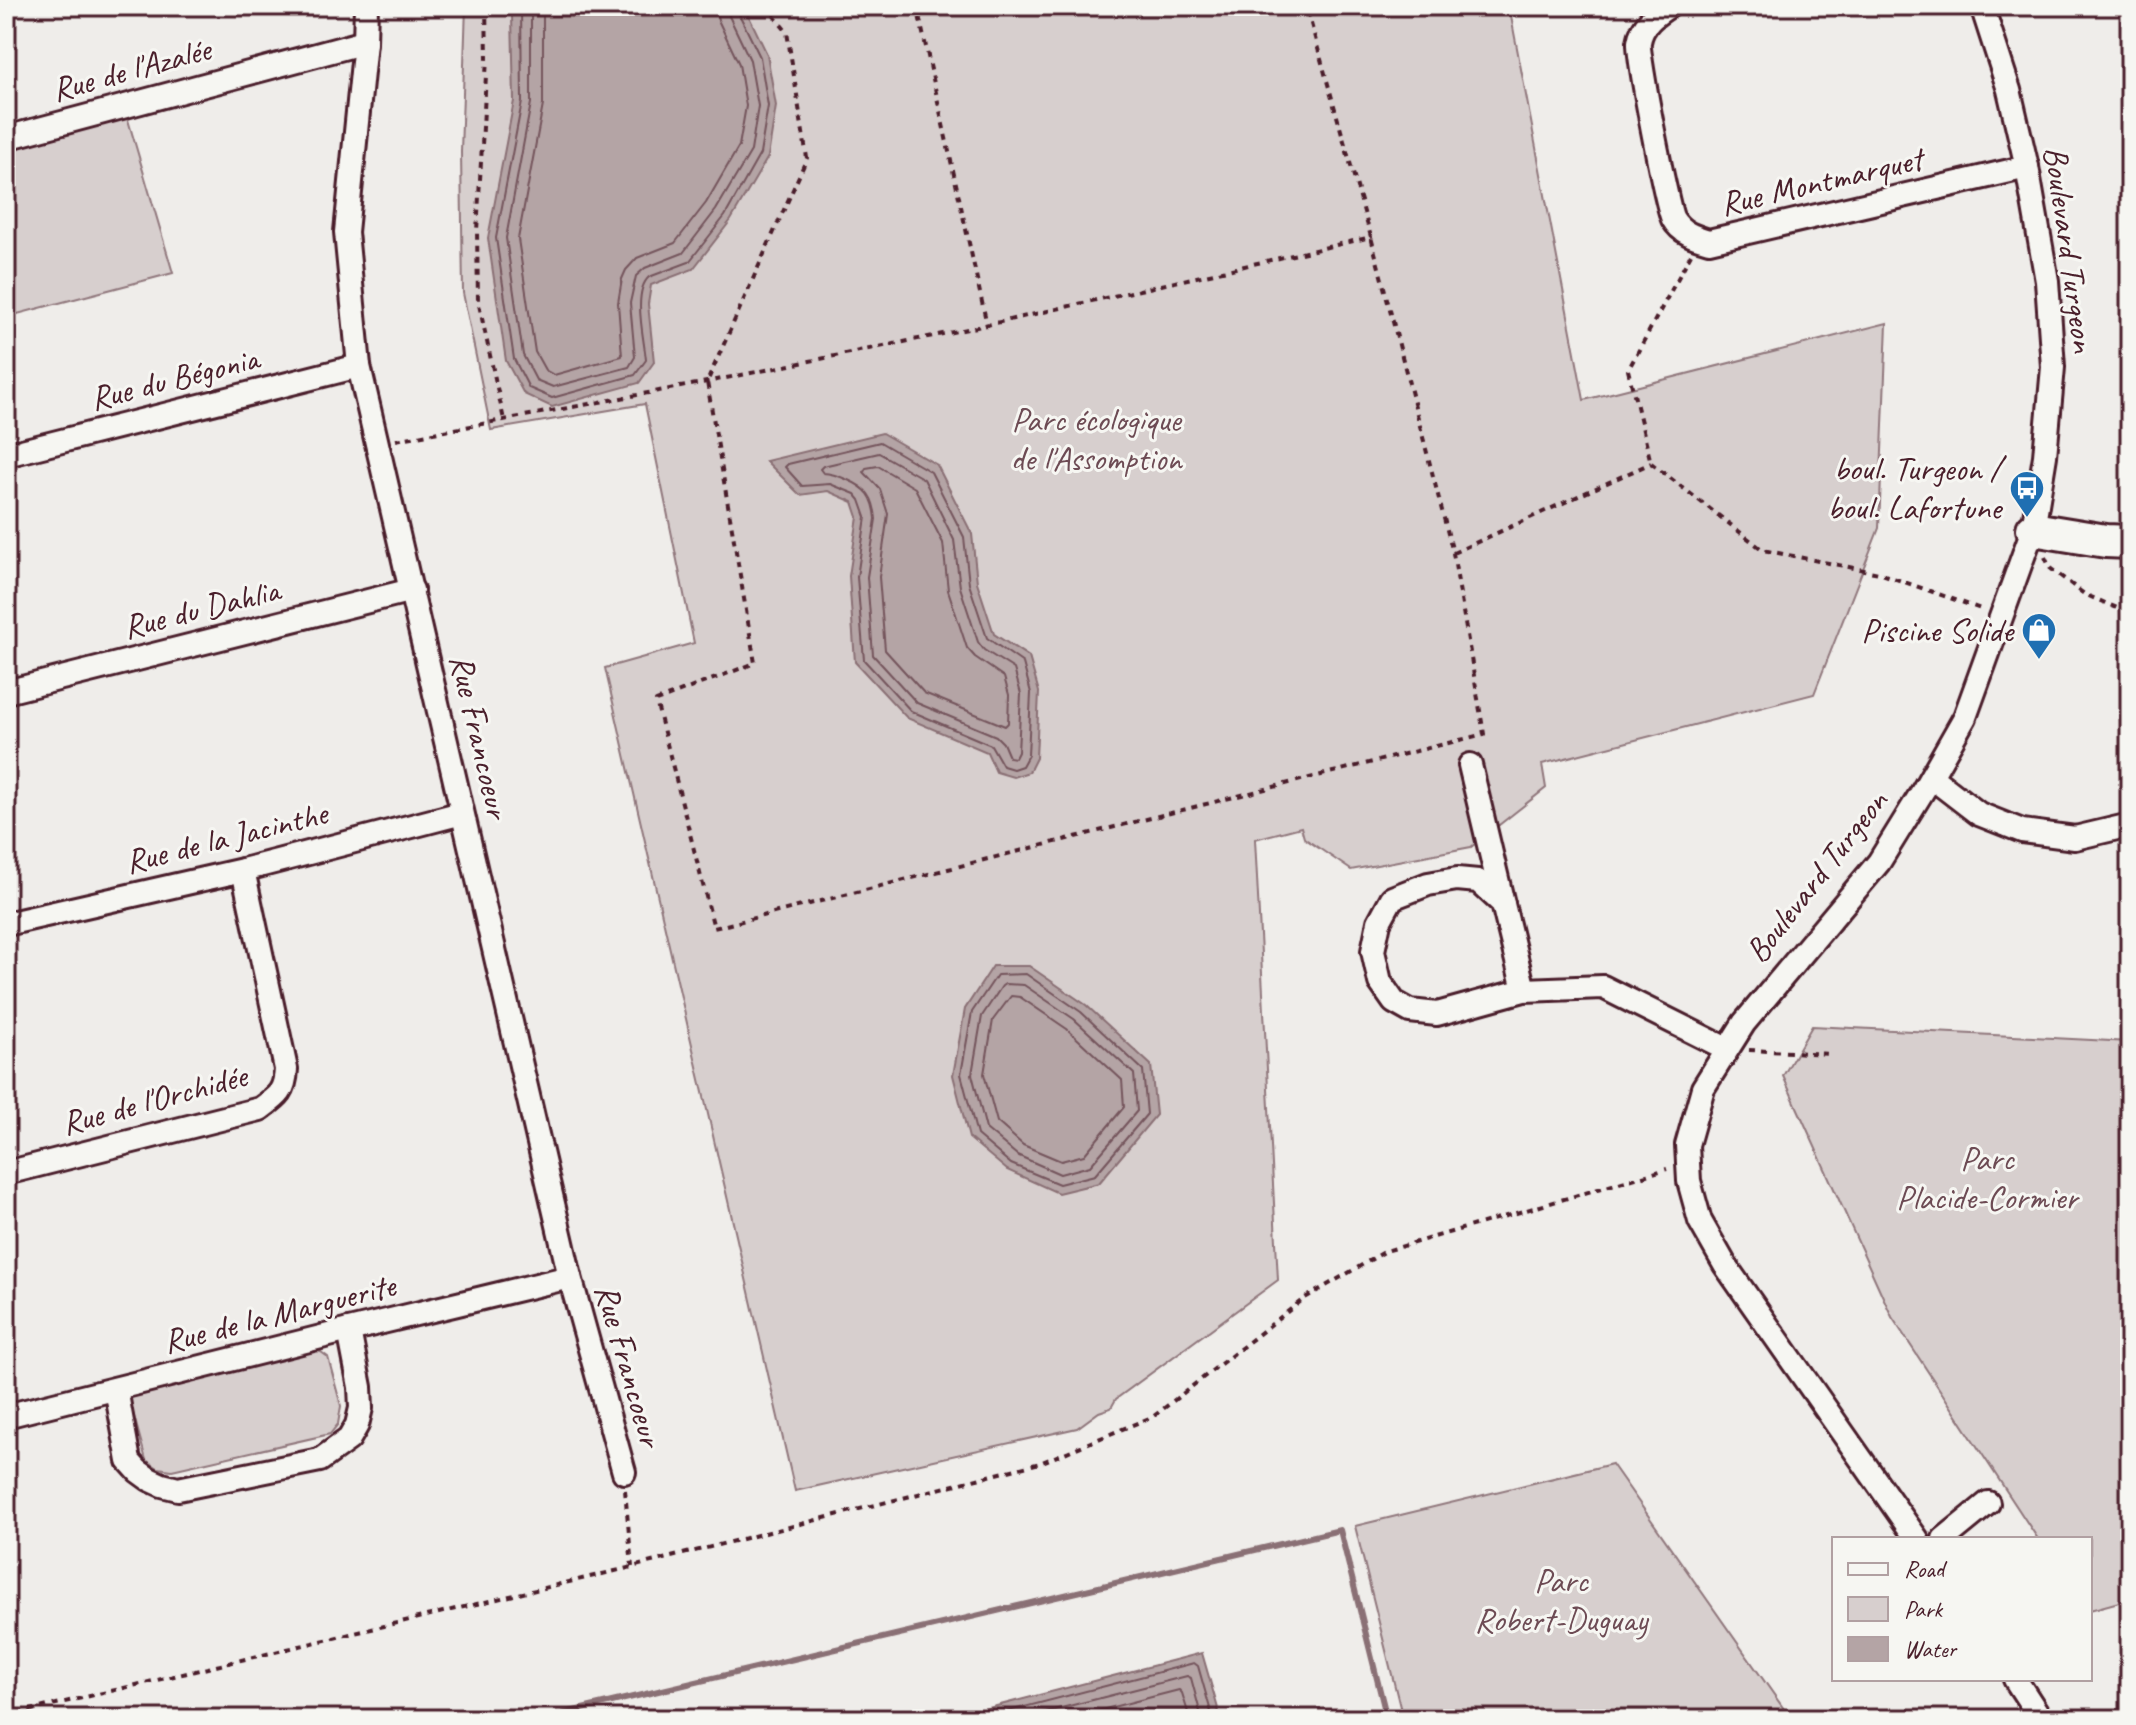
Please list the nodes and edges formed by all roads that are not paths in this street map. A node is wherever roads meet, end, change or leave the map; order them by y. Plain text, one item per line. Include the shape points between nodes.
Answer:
1 (366, 6) edge
2 (1669, 6) edge
3 (1982, 6) edge
4 (365, 42) junction
5 (6, 138) edge
6 (2027, 167) junction
7 (359, 366) junction
8 (6, 455) edge
9 (2033, 529) junction
10 (2130, 542) edge
11 (412, 590) junction
12 (6, 692) edge
13 (1470, 765) dead end
14 (1931, 777) junction
15 (462, 813) junction
16 (2130, 825) edge
17 (243, 870) junction
18 (1503, 904) junction
19 (6, 924) edge
20 (1524, 990) junction
21 (1727, 1049) junction
22 (6, 1173) edge
23 (570, 1277) junction
24 (349, 1330) junction
25 (116, 1389) junction
26 (6, 1416) edge
27 (624, 1472) road end
28 (1988, 1503) dead end
29 (1916, 1537) edge
30 (1946, 1537) edge
31 (2016, 1681) edge
32 (2041, 1719) edge

1 - 4 street, Rue Francoeur
2 - 6 street, Rue Montmarquet via 1649,19 1638,44 1672,218 1688,235 1709,241
3 - 6 street, Boulevard Turgeon
4 - 5 street, Rue de l'Azalée
4 - 7 street, Rue Francoeur via 346,232
6 - 9 street, Boulevard Turgeon via 2047,281 2053,367
7 - 8 street, Rue du Bégonia
7 - 11 street, Rue Francoeur
9 - 10 street
9 - 14 street, Boulevard Turgeon via 1965,717
11 - 12 street, Rue du Dahlia
11 - 15 street, Rue Francoeur
13 - 18 street
14 - 16 street via 1979,814 2022,831 2075,838
14 - 21 street, Boulevard Turgeon via 1879,862
15 - 17 street, Rue de la Jacinthe
15 - 23 street, Rue Francoeur
17 - 19 street, Rue de la Jacinthe
17 - 22 street, Rue de l'Orchidée via 286,1069 277,1097 260,1109
18 - 20 street
18 - 20 street via 1478,881 1457,879 1392,898 1379,922 1373,951 1376,967 1394,1002 1410,1011 1437,1014
20 - 21 street via 1603,987
21 - 29 street, Boulevard Turgeon via 1703,1088 1687,1145 1689,1181 1700,1221 1725,1265
23 - 24 street, Rue de la Marguerite
23 - 27 street, Rue Francoeur
24 - 25 street, Rue de la Marguerite
24 - 25 street via 361,1408 349,1439 320,1460 178,1489 162,1485 129,1461
25 - 26 street, Rue de la Marguerite
28 - 30 street
31 - 32 street

